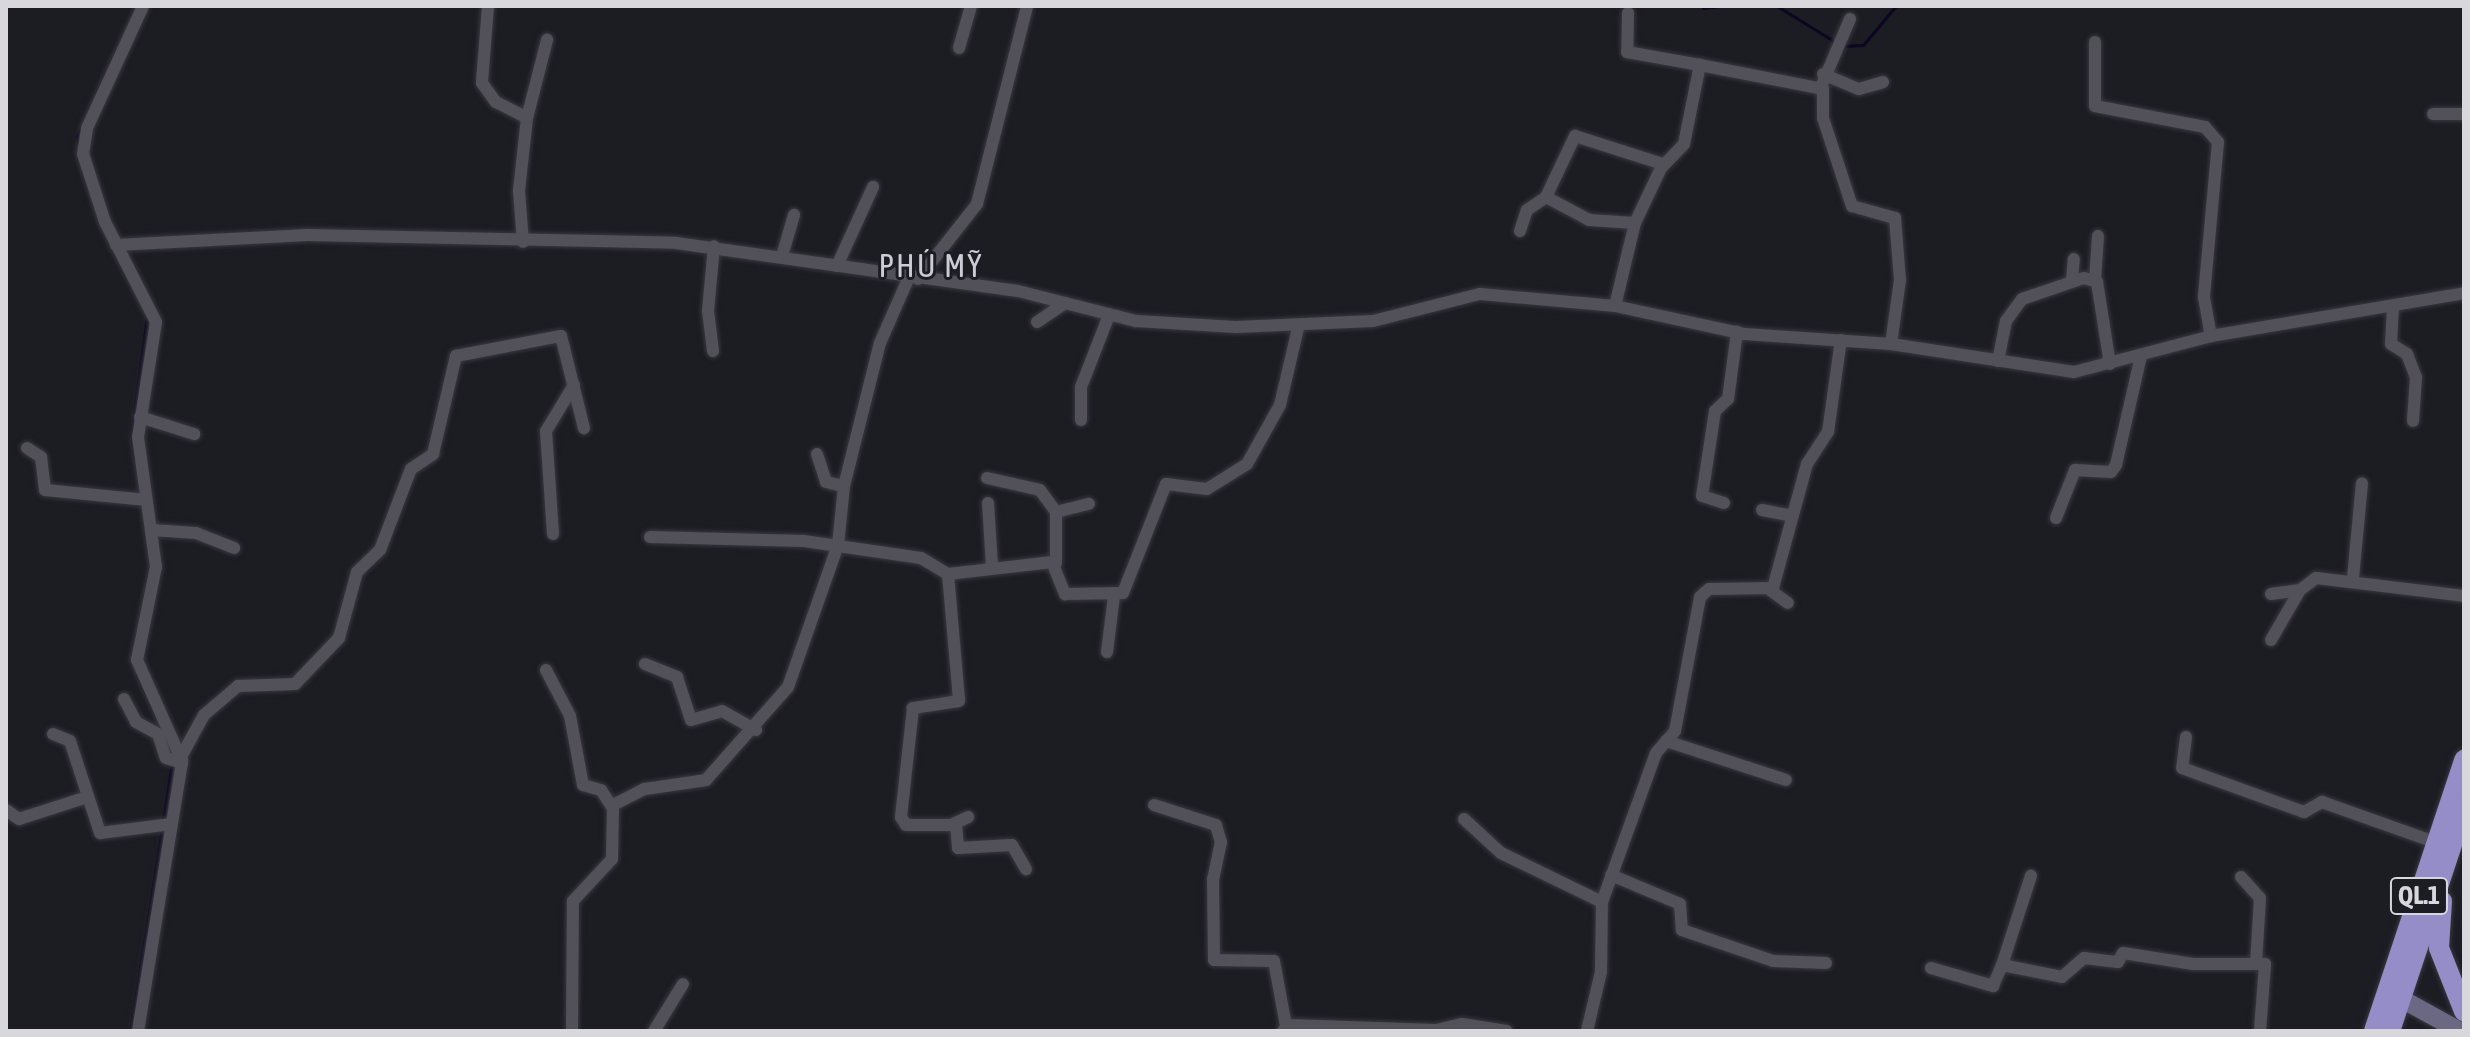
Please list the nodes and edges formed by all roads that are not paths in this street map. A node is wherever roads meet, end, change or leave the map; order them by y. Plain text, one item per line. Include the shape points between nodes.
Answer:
1 (143, 6) edge
2 (159, 6) edge
3 (488, 6) edge
4 (971, 6) edge
5 (1027, 6) edge
6 (1628, 13) dead end
7 (1850, 19) dead end
8 (547, 40) dead end
9 (2095, 42) dead end
10 (959, 48) dead end
11 (1700, 65) junction
12 (1822, 81) junction
13 (1883, 82) dead end
14 (2433, 114) dead end
15 (2464, 114) edge
16 (527, 118) junction
17 (1663, 164) junction
18 (873, 187) dead end
19 (1546, 197) junction
20 (794, 215) dead end
21 (1635, 223) junction
22 (1520, 231) dead end
23 (2098, 236) dead end
24 (523, 242) junction
25 (116, 245) junction
26 (714, 246) junction
27 (782, 256) junction
28 (2074, 259) dead end
29 (837, 266) junction
30 (913, 278) junction
31 (2072, 280) junction
32 (2095, 280) junction
33 (2464, 293) edge
34 (1065, 303) junction
35 (1615, 306) junction
36 (2393, 306) junction
37 (1109, 315) junction
38 (1037, 322) dead end
39 (1298, 328) junction
40 (1737, 332) junction
41 (2211, 336) junction
42 (1841, 340) junction
43 (1891, 344) junction
44 (713, 351) dead end
45 (2141, 356) junction
46 (1998, 361) junction
47 (2110, 364) junction
48 (574, 385) junction
49 (140, 417) junction
50 (1081, 420) dead end
51 (2413, 421) dead end
52 (584, 428) dead end
53 (194, 434) dead end
54 (27, 448) dead end
55 (817, 454) dead end
56 (987, 478) dead end
57 (2362, 483) dead end
58 (844, 486) junction
59 (141, 500) junction
60 (988, 503) dead end
61 (1724, 503) dead end
62 (1089, 504) dead end
63 (1762, 510) dead end
64 (1056, 512) junction
65 (1792, 516) junction
66 (2056, 518) dead end
67 (152, 530) junction
68 (553, 534) dead end
69 (650, 537) dead end
70 (838, 545) junction
71 (234, 548) dead end
72 (1056, 563) junction
73 (992, 567) junction
74 (948, 574) junction
75 (2353, 578) junction
76 (1770, 590) junction
77 (2300, 590) junction
78 (2271, 594) dead end
79 (1114, 596) junction
80 (2464, 596) edge
81 (1788, 603) dead end
82 (2271, 640) dead end
83 (1107, 652) dead end
84 (645, 664) dead end
85 (546, 670) dead end
86 (124, 699) dead end
87 (756, 730) junction
88 (53, 734) dead end
89 (2186, 737) dead end
90 (1666, 741) junction
91 (2464, 760) edge
92 (178, 761) junction
93 (1786, 780) dead end
94 (87, 797) junction
95 (1154, 805) dead end
96 (612, 807) junction
97 (2464, 808) edge
98 (6, 810) edge
99 (968, 817) dead end
100 (1464, 819) dead end
101 (171, 824) junction
102 (956, 824) junction
103 (2445, 843) junction
104 (1026, 869) dead end
105 (1611, 875) junction
106 (2031, 876) dead end
107 (2241, 877) dead end
108 (1602, 902) junction
109 (1826, 963) dead end
110 (2256, 963) junction
111 (2002, 965) junction
112 (1931, 968) dead end
113 (2456, 983) edge
114 (683, 984) dead end
115 (2394, 993) junction
116 (2464, 1011) edge
117 (1284, 1029) edge
118 (138, 1031) edge
119 (572, 1031) edge
120 (654, 1031) edge
121 (1506, 1031) edge
122 (1587, 1031) edge
123 (2260, 1031) edge
124 (2374, 1031) edge
125 (2390, 1031) edge
126 (2460, 1031) edge

1 - 2 street
1 - 25 street via 84,142 91,184
3 - 16 street via 482,83 496,102
4 - 10 street
5 - 30 street via 977,204
6 - 11 street via 1627,52
7 - 12 street
8 - 16 street
9 - 41 street via 2095,106 2205,127 2218,142 2204,297
11 - 12 street
11 - 17 street via 1684,144
12 - 13 street via 1859,89
12 - 43 street via 1823,118 1852,206 1895,218 1900,280
14 - 15 street
16 - 24 street via 519,191
17 - 19 street via 1575,136
17 - 21 street
18 - 29 street
19 - 21 street via 1589,220
19 - 22 street via 1527,210
20 - 27 street
21 - 35 street
23 - 32 street
24 - 25 street via 308,235
24 - 26 street
25 - 49 street via 156,322
26 - 27 street
26 - 44 street via 708,311
27 - 29 street
28 - 31 street
29 - 30 street
30 - 34 street
30 - 58 street via 880,343
31 - 32 street
31 - 46 street via 2022,299 2006,321
32 - 47 street
33 - 36 street
34 - 37 street
34 - 38 street
35 - 39 street via 1473,294 1373,321
35 - 40 street
36 - 41 street
36 - 51 street via 2391,344 2407,354 2416,377
37 - 39 street
37 - 50 street via 1081,387
39 - 79 street via 1280,405 1247,464 1207,489 1166,484 1132,555 1128,586
40 - 42 street
40 - 61 street via 1728,399 1715,411 1702,496
41 - 45 street
42 - 43 street
42 - 65 street via 1828,432 1808,460
43 - 46 street
45 - 47 street
45 - 66 street via 2116,465 2111,472 2075,470
46 - 47 street via 2074,372
48 - 52 street
48 - 68 street via 546,431
48 - 92 street via 558,335 456,356 433,454 411,469 380,550 357,572 339,638 295,684 238,686 204,715
49 - 53 street
49 - 59 street
54 - 59 street via 41,457 45,490
55 - 58 street via 826,482
56 - 64 street via 1040,490
57 - 75 street
58 - 70 street
59 - 67 street
60 - 73 street
62 - 64 street
63 - 65 street
64 - 72 street
65 - 76 street
67 - 71 street via 196,533
67 - 92 street via 156,567 137,660
69 - 70 street
70 - 74 street via 921,558
70 - 87 street via 788,687
72 - 73 street
72 - 79 street via 1065,594
73 - 74 street
74 - 102 street via 959,701 913,708 901,817 906,825
75 - 77 street via 2316,578
75 - 80 street
76 - 81 street
76 - 90 street via 1702,594 1677,723
77 - 78 street
77 - 82 street
79 - 83 street
84 - 87 street via 677,677 691,720 722,711
85 - 96 street via 570,716 583,785 601,790
86 - 92 street via 136,722 158,734
87 - 96 street via 706,780 645,789
88 - 94 street via 70,741
89 - 103 street via 2182,768 2304,812 2322,802
90 - 93 street
90 - 105 street
91 - 103 highway, QL.1
92 - 101 street
94 - 98 street via 19,819
94 - 101 street via 104,835
95 - 117 street via 1216,825 1221,847 1213,879 1214,960 1274,961
96 - 119 street via 612,859 573,901
97 - 103 highway, QL.1
99 - 102 street
100 - 108 street via 1501,853
101 - 118 street
102 - 104 street via 958,848 1012,845
103 - 113 highway via 2440,914
103 - 115 highway, QL.1
105 - 108 street
105 - 109 street via 1682,906 1682,930 1773,961
106 - 111 street
107 - 110 street via 2260,898
108 - 122 street via 1601,972
110 - 111 street via 2123,953 2118,962 2084,958 2062,977
110 - 123 street via 2270,970
111 - 112 street via 1993,986
113 - 116 highway
114 - 120 street
115 - 124 highway, QL.1
115 - 125 highway, QL.1
115 - 126 main road
117 - 121 street via 1436,1030 1462,1024

